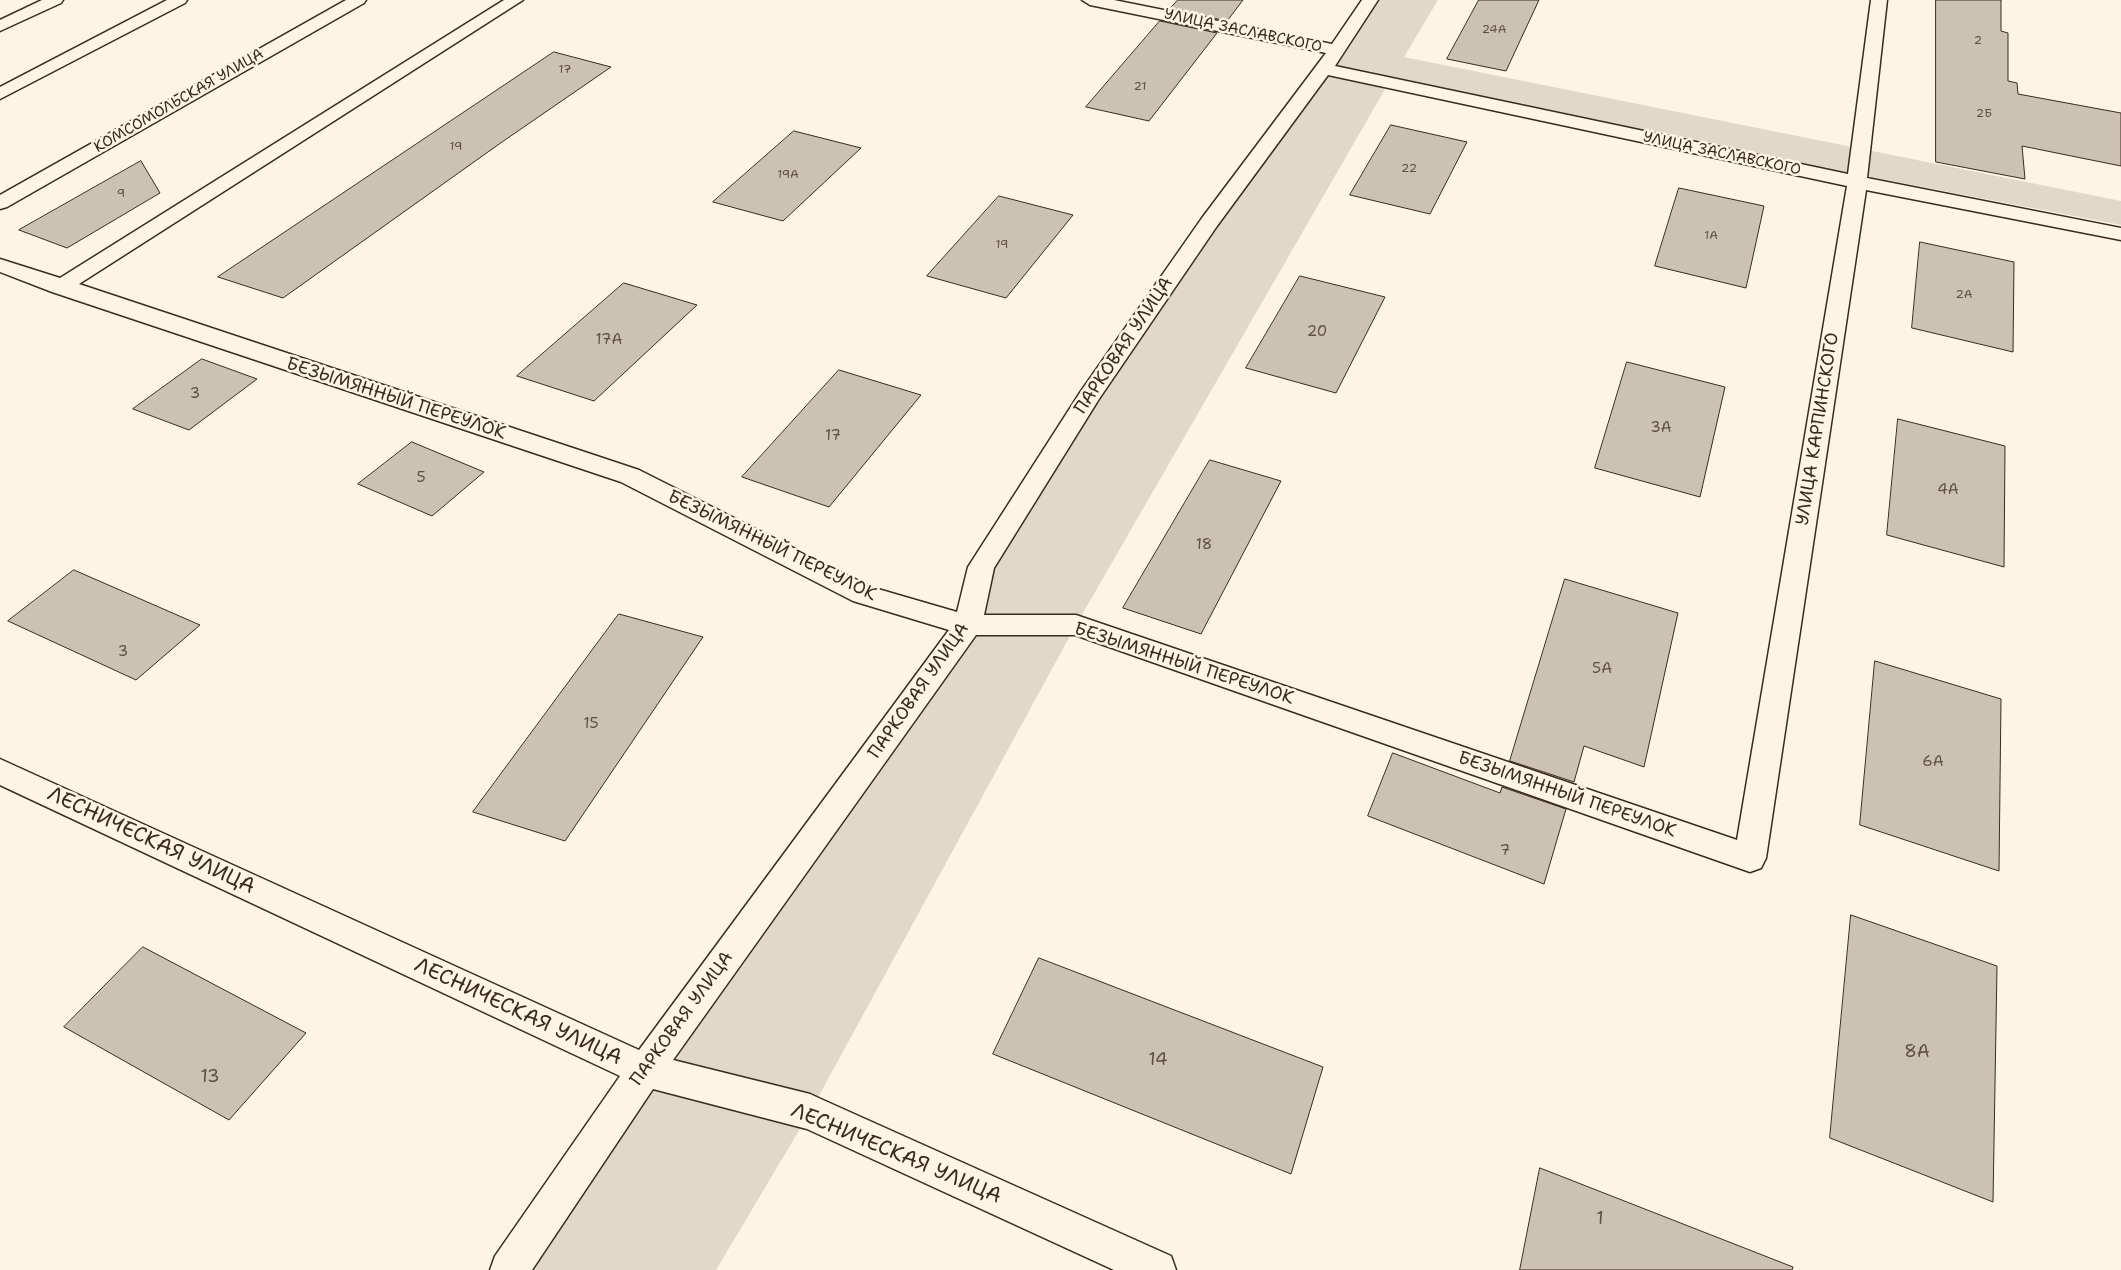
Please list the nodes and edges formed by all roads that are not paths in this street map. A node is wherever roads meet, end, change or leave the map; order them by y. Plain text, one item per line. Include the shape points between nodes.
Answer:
1 (55, 0) edge
2 (179, 0) edge
3 (358, 0) edge
4 (515, 0) edge
5 (1090, 0) edge
6 (1370, 0) edge
7 (1879, 0) edge
8 (0, 26) edge
9 (1330, 60) junction
10 (0, 94) edge
11 (1857, 182) junction
12 (0, 203) edge
13 (2121, 234) edge
14 (0, 265) edge
15 (60, 287) junction
16 (968, 625) junction
17 (0, 772) edge
18 (1750, 858) joint
19 (645, 1070) junction
20 (509, 1270) edge
21 (1157, 1270) edge

1 - 8 street
2 - 10 street
3 - 12 street, КОМСОМОЛЬСКАЯ УЛИЦА
4 - 15 street
5 - 9 street, УЛИЦА ЗАСЛАВСКОГО
6 - 9 street, ПАРКОВАЯ УЛИЦА
7 - 11 street, УЛИЦА КАРПИНСКОГО
9 - 11 street, УЛИЦА ЗАСЛАВСКОГО
9 - 16 street, ПАРКОВАЯ УЛИЦА via 1209,222 1089,396 981,567
11 - 13 street, УЛИЦА ЗАСЛАВСКОГО
11 - 18 street, УЛИЦА КАРПИНСКОГО
14 - 15 street, БЕЗЫМЯННЫЙ ПЕРЕУЛОК
15 - 16 street, БЕЗЫМЯННЫЙ ПЕРЕУЛОК via 630,476 862,594
16 - 18 street, БЕЗЫМЯННЫЙ ПЕРЕУЛОК via 1076,625
16 - 19 street, ПАРКОВАЯ УЛИЦА
17 - 19 street, ЛЕСНИЧЕСКАЯ УЛИЦА
19 - 20 street, ПАРКОВАЯ УЛИЦА
19 - 21 street, ЛЕСНИЧЕСКАЯ УЛИЦА via 810,1112

